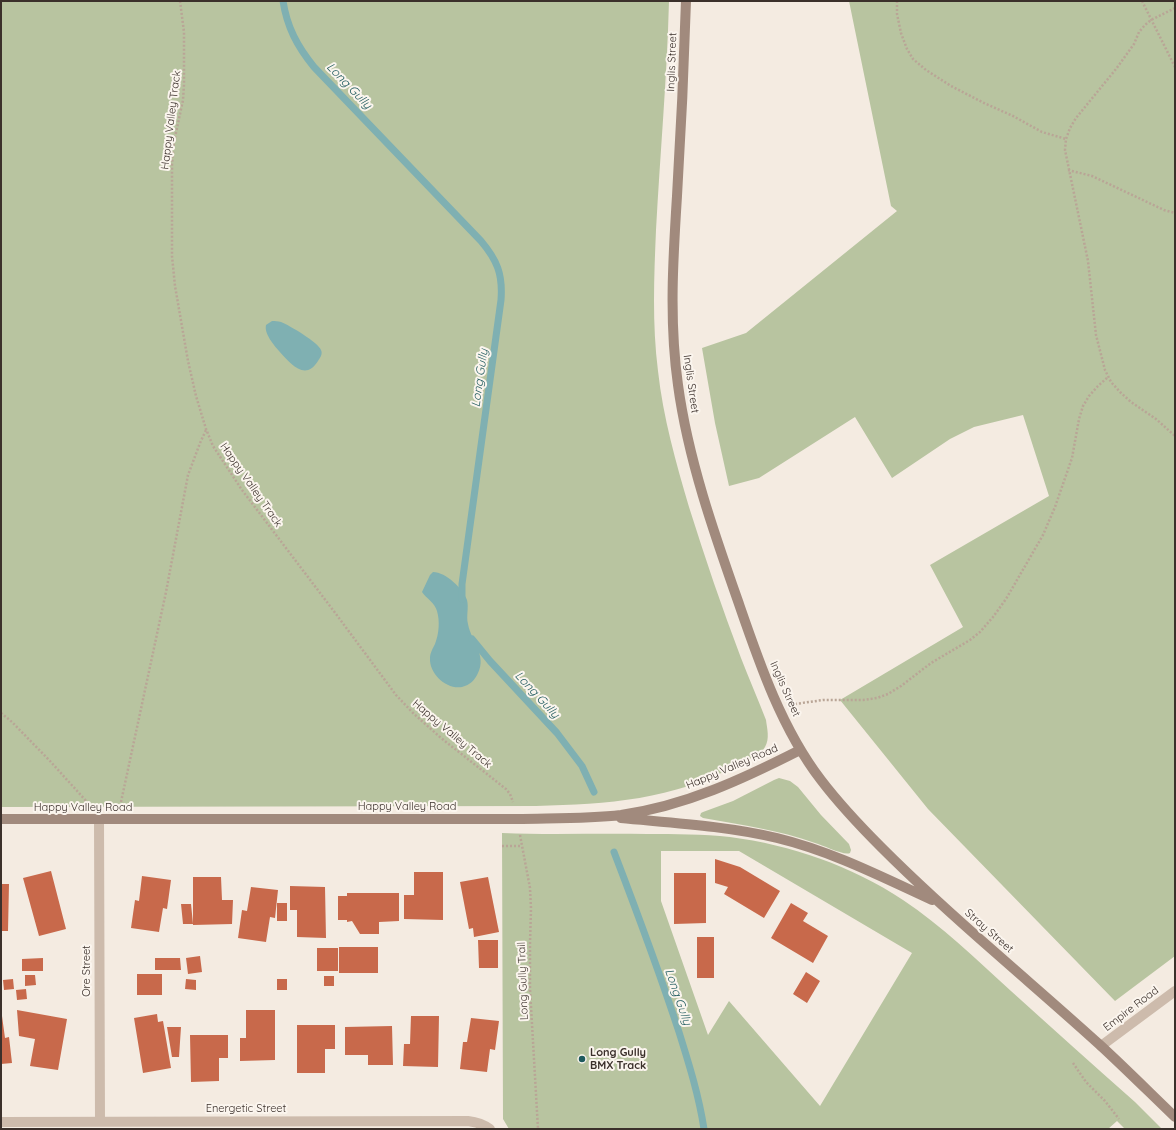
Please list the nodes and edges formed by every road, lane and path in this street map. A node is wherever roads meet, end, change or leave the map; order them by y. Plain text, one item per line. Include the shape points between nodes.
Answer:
1 (180, 1) edge
2 (686, 1) edge
3 (897, 1) edge
4 (1142, 1) edge
5 (1175, 8) edge
6 (1151, 20) junction
7 (1175, 67) edge
8 (1066, 139) junction
9 (1068, 170) junction
10 (1175, 213) edge
11 (1108, 376) junction
12 (206, 429) junction
13 (1175, 436) edge
14 (779, 707) junction
15 (1, 713) edge
16 (800, 750) junction
17 (601, 816) junction
18 (1, 819) edge
19 (517, 819) junction
20 (99, 820) junction
21 (118, 820) junction
22 (520, 834) dead end
23 (502, 846) dead end
24 (522, 846) junction
25 (940, 904) junction
26 (1175, 991) edge
27 (1101, 1046) junction
28 (1073, 1063) dead end
29 (1175, 1117) edge
30 (1119, 1119) dead end
31 (100, 1121) junction
32 (1, 1122) edge
33 (264, 1125) edge
34 (490, 1129) edge
35 (538, 1129) edge

1 - 12 path, Happy Valley Track via 184,38 184,85 173,149 172,256 188,361
2 - 14 main road, Inglis Street via 673,260 673,336 678,385 685,426 710,516 759,660
3 - 8 path via 897,14 907,49 913,59 926,70 951,86 1042,132
4 - 6 path
5 - 6 path
6 - 7 path
6 - 8 path via 1139,32 1134,44 1076,118
8 - 9 path
9 - 10 path via 1092,176
9 - 11 path via 1088,261 1096,335
11 - 13 path via 1131,402
11 - 14 path via 1083,406 1072,458 1043,535 1006,599 980,632 931,663 901,686 878,698 823,700
12 - 19 path, Happy Valley Track via 242,490 396,695 436,733 506,789 513,801
12 - 21 path via 188,475
14 - 16 main road, Inglis Street
15 - 20 path via 81,795
16 - 17 main road, Happy Valley Road via 737,781 701,795 666,806
16 - 25 main road, Stray Street via 840,804 900,867
17 - 19 main road, Happy Valley Road
17 - 25 main road via 777,838 839,859
18 - 20 main road, Happy Valley Road
19 - 21 main road, Happy Valley Road
20 - 21 main road, Happy Valley Road
20 - 31 street, Ore Street
22 - 24 path, Long Gully Trail
23 - 24 path
24 - 35 path, Long Gully Trail via 531,902 530,989
25 - 27 main road, Stray Street
26 - 27 street, Empire Road
27 - 29 main road, Stray Street
28 - 30 path via 1086,1082
31 - 32 street, Energetic Street
31 - 33 street, Energetic Street
33 - 34 street, Energetic Street via 468,1121 477,1122

